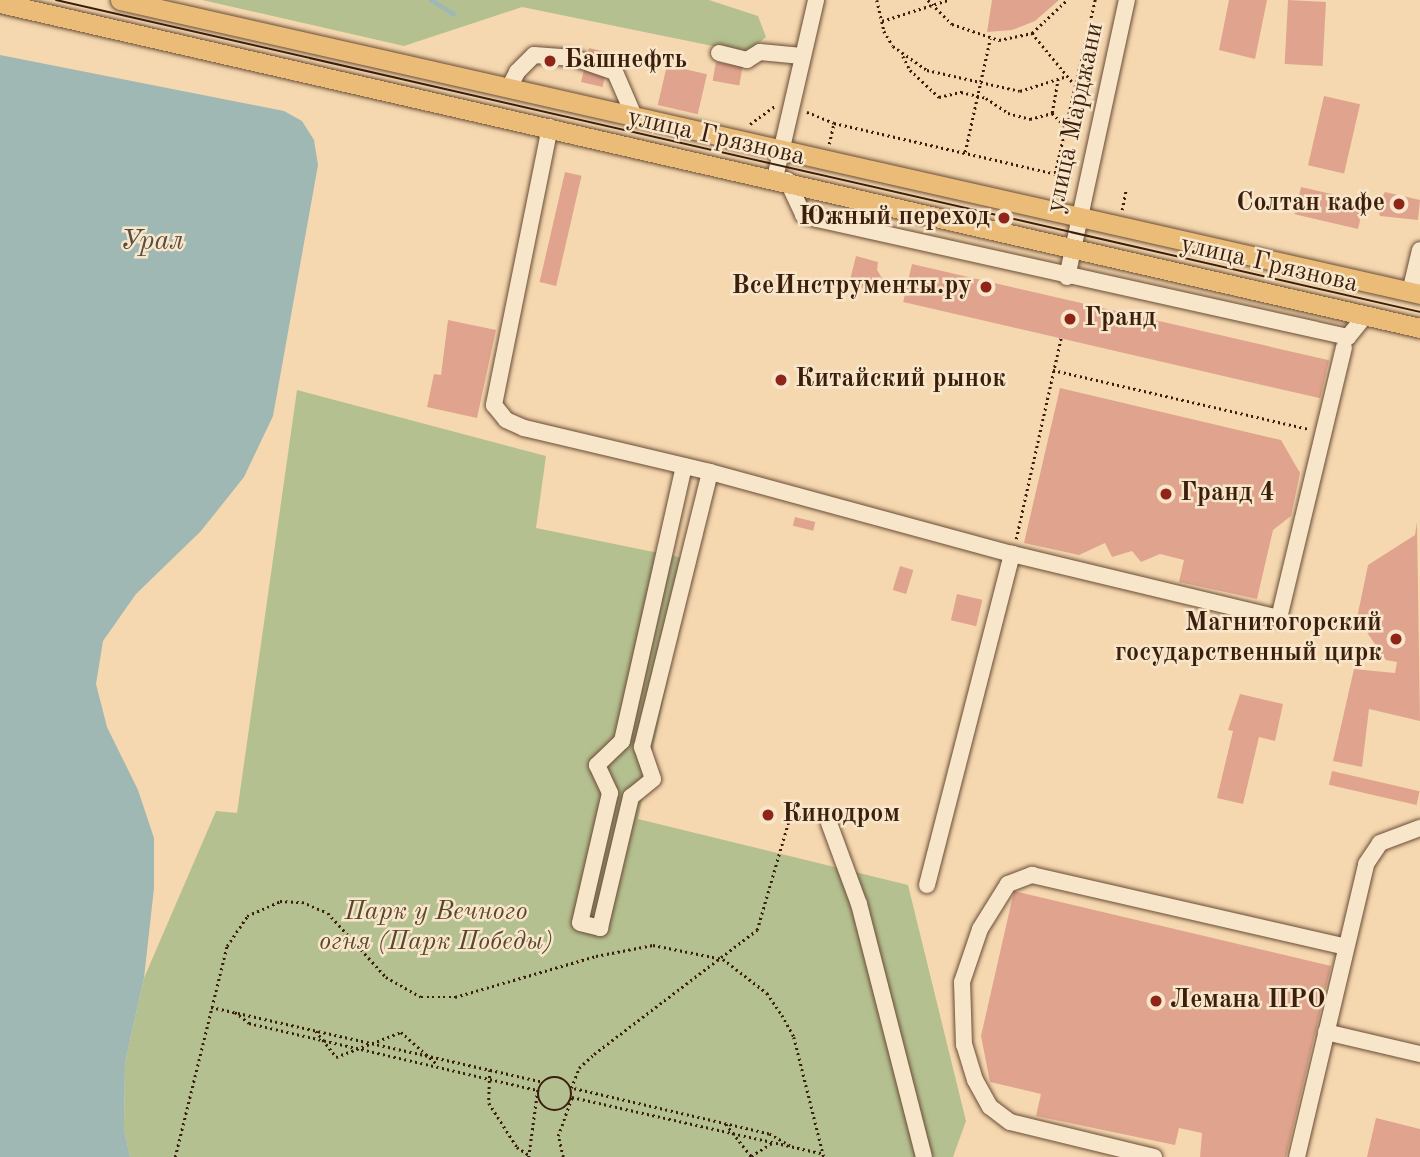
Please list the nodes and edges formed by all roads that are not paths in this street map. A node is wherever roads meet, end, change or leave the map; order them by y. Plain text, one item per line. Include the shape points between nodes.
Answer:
1 (120, 0) edge
2 (816, 0) edge
3 (1128, 0) edge
4 (0, 3) edge
5 (719, 53) dead end
6 (802, 56) junction
7 (509, 88) junction
8 (634, 116) junction
9 (550, 127) junction
10 (781, 146) junction
11 (781, 179) junction
12 (1080, 216) junction
13 (1073, 247) junction
14 (1420, 250) edge
15 (1067, 277) junction
16 (1415, 293) edge
17 (1366, 315) junction
18 (1420, 328) edge
19 (1343, 348) dead end
20 (684, 466) junction
21 (710, 472) junction
22 (1012, 554) junction
23 (665, 558) junction
24 (690, 563) junction
25 (622, 741) junction
26 (642, 747) junction
27 (610, 793) junction
28 (631, 797) junction
29 (829, 823) dead end
30 (1420, 828) edge
31 (927, 885) dead end
32 (1346, 947) junction
33 (1326, 1032) junction
34 (1420, 1054) edge
35 (924, 1157) edge
36 (1154, 1157) edge
37 (1297, 1157) edge

1 - 7 main road, улица Грязнова
2 - 6 street
3 - 12 street, улица Марджани
4 - 9 main road, улица Грязнова
5 - 6 street via 747,60 760,52
6 - 10 street
7 - 8 main road, улица Грязнова
7 - 8 street via 534,55 574,58 615,72
8 - 10 main road, улица Грязнова
9 - 11 main road, улица Грязнова
9 - 20 street via 494,405 506,420 524,428
10 - 11 street
10 - 12 main road, улица Грязнова
11 - 13 main road, улица Грязнова
11 - 15 street via 803,215
12 - 13 street, улица Марджани
12 - 16 main road, улица Грязнова
13 - 15 street, улица Марджани
13 - 17 main road, улица Грязнова
14 - 16 street
15 - 17 street via 1348,337
17 - 18 main road, улица Грязнова
19 - 22 street via 1279,618
20 - 21 street
20 - 23 street
21 - 22 street
21 - 24 street
22 - 31 street
23 - 24 street
23 - 25 street
24 - 26 street
25 - 26 street
25 - 27 street via 597,765
26 - 28 street via 653,779
27 - 28 street
27 - 28 street via 580,923 600,928
29 - 35 street via 859,904
30 - 32 street via 1380,843 1366,864
32 - 33 street
32 - 36 street via 1032,876 1008,884 980,929 962,982 964,1045 975,1080 990,1107 1010,1122
33 - 34 street
33 - 37 street

